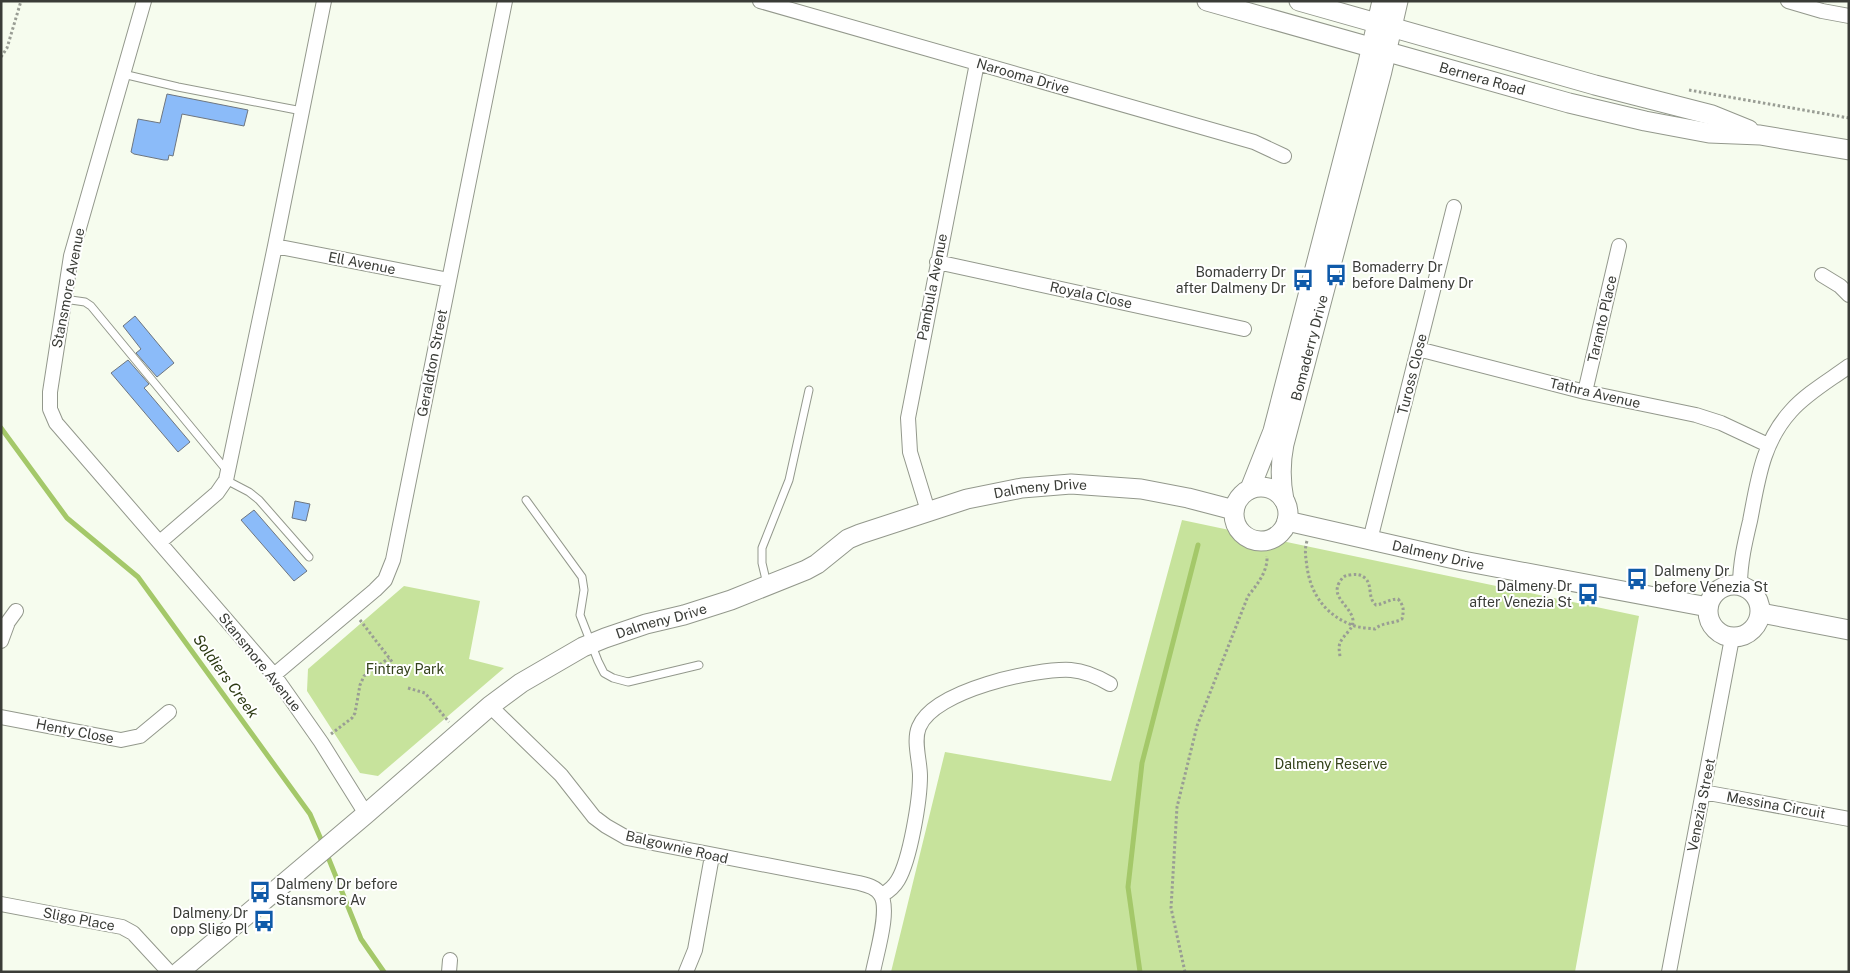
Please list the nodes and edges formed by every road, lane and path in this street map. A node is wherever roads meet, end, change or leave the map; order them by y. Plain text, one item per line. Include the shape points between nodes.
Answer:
1 (21, 1) edge
2 (144, 1) edge
3 (324, 1) edge
4 (504, 1) edge
5 (760, 1) edge
6 (1208, 1) edge
7 (1299, 1) edge
8 (1382, 1) edge
9 (1398, 1) edge
10 (1788, 1) edge
11 (1849, 16) edge
12 (1385, 25) junction
13 (1380, 49) junction
14 (1, 57) edge
15 (977, 63) junction
16 (123, 74) junction
17 (302, 111) junction
18 (1760, 135) junction
19 (1849, 150) edge
20 (1284, 156) dead end
21 (1454, 207) dead end
22 (275, 246) junction
23 (1619, 246) dead end
24 (937, 262) junction
25 (1822, 275) dead end
26 (449, 280) junction
27 (1849, 295) edge
28 (64, 299) junction
29 (1244, 329) dead end
30 (1418, 349) junction
31 (1849, 366) edge
32 (809, 390) dead end
33 (1585, 392) junction
34 (1768, 445) junction
35 (227, 476) junction
36 (1250, 489) junction
37 (526, 500) dead end
38 (1284, 500) junction
39 (1234, 510) junction
40 (928, 511) junction
41 (1287, 521) junction
42 (1312, 526) junction
43 (1370, 540) junction
44 (160, 542) junction
45 (1267, 556) dead end
46 (309, 557) dead end
47 (767, 585) junction
48 (1740, 585) junction
49 (1708, 608) junction
50 (352, 609) junction
51 (16, 611) dead end
52 (1761, 613) junction
53 (1353, 626) junction
54 (1849, 630) edge
55 (1732, 638) junction
56 (1, 641) edge
57 (591, 644) junction
58 (389, 658) junction
59 (1340, 658) dead end
60 (392, 663) dead end
61 (698, 665) dead end
62 (274, 675) junction
63 (1110, 684) dead end
64 (408, 688) dead end
65 (490, 706) junction
66 (170, 712) dead end
67 (1, 718) edge
68 (459, 734) junction
69 (321, 742) junction
70 (1703, 792) junction
71 (366, 814) junction
72 (1849, 819) edge
73 (712, 856) junction
74 (882, 895) junction
75 (1, 904) edge
76 (169, 972) edge
77 (179, 972) edge
78 (686, 972) edge
79 (873, 972) edge
80 (1185, 972) edge
81 (1670, 972) edge

1 - 14 path via 7,48
2 - 16 street, Stansmore Avenue
3 - 17 street
4 - 26 street, Geraldton Street
5 - 15 street, Narooma Drive
6 - 13 street, Bernera Road
7 - 12 street, Bernera Road
8 - 12 street
9 - 12 street
10 - 11 street
12 - 13 street
12 - 18 street, Bernera Road via 1712,115
13 - 18 street, Bernera Road via 1569,103 1645,121 1709,133
13 - 36 street, Bomaderry Drive via 1272,431
13 - 38 street, Bomaderry Drive via 1284,444 1280,465
15 - 20 street, Narooma Drive via 1254,142
15 - 24 street, Pambula Avenue
16 - 17 lane
16 - 28 street, Stansmore Avenue via 76,240
17 - 22 street
18 - 19 street, Bernera Road
21 - 30 street, Tuross Close
22 - 26 street, Ell Avenue
22 - 35 street
23 - 33 street, Taranto Place
24 - 29 street, Royala Close
24 - 40 street, Pambula Avenue via 907,430 913,465
25 - 27 street
26 - 50 street, Geraldton Street via 393,560 384,580
28 - 35 lane via 91,306
28 - 44 street, Stansmore Avenue via 50,392 52,416
30 - 33 street, Tathra Avenue
30 - 43 street, Tuross Close
31 - 34 street via 1793,409
32 - 47 lane via 789,480 762,548
33 - 34 street, Tathra Avenue via 1696,415
34 - 48 street via 1754,496
35 - 44 street via 221,489
35 - 46 lane via 259,500
36 - 38 street via 1266,487
36 - 39 street via 1241,496
37 - 57 lane via 582,577 584,590 580,615
38 - 41 street via 1288,510
39 - 40 street, Dalmeny Drive via 1141,489 1071,484 998,492
39 - 41 street via 1234,522 1240,532 1254,541 1276,537
40 - 47 street, Dalmeny Drive via 848,538 816,564
41 - 42 street, Dalmeny Drive
42 - 43 street, Dalmeny Drive
42 - 53 path via 1304,549 1316,599
43 - 49 street, Dalmeny Drive
44 - 62 street, Stansmore Avenue
45 - 80 path via 1268,562 1260,582 1248,596 1197,726 1177,807 1171,908
47 - 57 street, Dalmeny Drive via 731,600 646,624
48 - 49 street via 1729,585 1719,590
48 - 52 street via 1754,593
49 - 55 street via 1714,628
50 - 58 path
50 - 62 street, Geraldton Street
51 - 56 street
52 - 54 street
52 - 55 street via 1752,631 1743,637
53 - 53 path via 1375,630 1380,625 1396,622 1402,619 1403,604 1398,599 1391,599 1376,605 1372,602 1366,578 1359,574 1346,575 1337,587 1337,594 1351,613
53 - 59 path via 1340,642
55 - 70 street, Venezia Street
57 - 61 lane via 604,673 628,682
57 - 65 street, Dalmeny Drive via 542,670
58 - 60 path
58 - 69 path via 362,679 352,718
62 - 69 street, Stansmore Avenue
63 - 74 street via 1080,671 1042,672 976,688 932,711 919,727 918,800 903,868 898,880
64 - 68 path via 425,693
65 - 68 street, Dalmeny Drive
65 - 73 street, Balgownie Road via 561,775 594,817 610,829 633,840
66 - 67 street, Henty Close via 140,736 121,740
68 - 71 street, Dalmeny Drive
69 - 71 street, Stansmore Avenue
70 - 72 street, Messina Circuit
70 - 81 street, Venezia Street
71 - 77 street, Dalmeny Drive
73 - 74 street, Balgownie Road via 868,885
73 - 78 street via 695,950
74 - 79 street via 884,911
75 - 76 street, Sligo Place via 122,927 132,933

